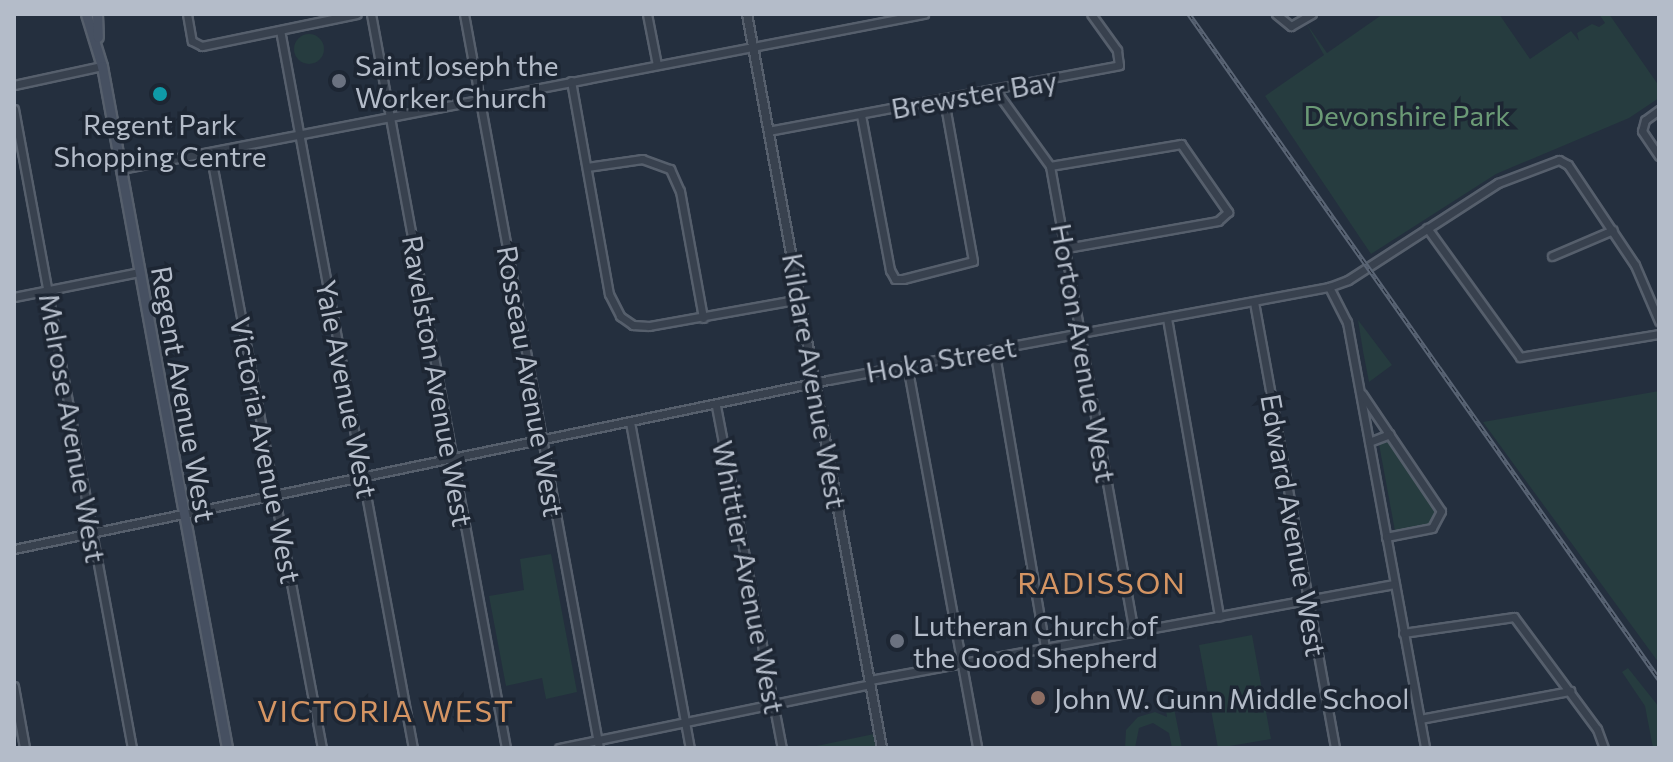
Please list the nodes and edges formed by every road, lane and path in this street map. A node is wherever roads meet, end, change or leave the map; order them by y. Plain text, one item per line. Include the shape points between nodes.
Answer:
1 (86, 14) edge
2 (97, 14) edge
3 (187, 14) edge
4 (357, 14) edge
5 (371, 14) edge
6 (464, 14) edge
7 (647, 14) edge
8 (747, 14) edge
9 (924, 14) edge
10 (1091, 14) edge
11 (1276, 14) edge
12 (1312, 14) edge
13 (280, 30) junction
14 (752, 47) junction
15 (98, 48) junction
16 (657, 65) junction
17 (102, 66) junction
18 (571, 81) junction
19 (14, 85) edge
20 (996, 91) junction
21 (480, 97) junction
22 (944, 100) junction
23 (14, 109) edge
24 (1659, 110) edge
25 (390, 115) junction
26 (861, 115) junction
27 (768, 131) junction
28 (299, 134) junction
29 (210, 152) junction
30 (1659, 156) edge
31 (1050, 166) junction
32 (587, 167) junction
33 (121, 169) junction
34 (1427, 228) junction
35 (1613, 230) junction
36 (1066, 248) junction
37 (1552, 256) dead end
38 (139, 272) junction
39 (1329, 287) junction
40 (47, 290) junction
41 (14, 297) edge
42 (800, 299) junction
43 (1254, 302) junction
44 (703, 318) junction
45 (1167, 318) junction
46 (1659, 321) edge
47 (1080, 334) junction
48 (1659, 334) edge
49 (994, 349) junction
50 (907, 365) junction
51 (815, 384) junction
52 (1360, 392) junction
53 (716, 406) junction
54 (630, 422) junction
55 (1390, 434) junction
56 (542, 440) junction
57 (1369, 442) junction
58 (453, 458) junction
59 (363, 477) junction
60 (275, 495) junction
61 (183, 513) junction
62 (92, 532) junction
63 (1386, 537) junction
64 (14, 549) edge
65 (1394, 584) junction
66 (1307, 601) junction
67 (1219, 616) junction
68 (1134, 632) junction
69 (1403, 633) junction
70 (1045, 648) junction
71 (962, 664) junction
72 (870, 682) junction
73 (14, 687) edge
74 (1570, 691) junction
75 (773, 703) junction
76 (1420, 719) junction
77 (685, 722) junction
78 (598, 744) edge
79 (25, 748) edge
80 (132, 748) edge
81 (227, 748) edge
82 (322, 748) edge
83 (413, 748) edge
84 (506, 748) edge
85 (559, 748) edge
86 (690, 748) edge
87 (782, 748) edge
88 (882, 748) edge
89 (977, 748) edge
90 (1335, 748) edge
91 (1425, 748) edge
92 (1604, 748) edge

1 - 15 main road, Regent Avenue West
2 - 15 main road, Regent Avenue West
3 - 13 street via 192,41 202,46
4 - 13 street
5 - 25 street, Ravelston Avenue West
6 - 21 street, Rosseau Avenue West
7 - 16 street
8 - 14 street, Kildare Avenue West
9 - 14 street
10 - 20 street, Brewster Bay via 1117,50 1119,65
11 - 12 street via 1291,26
13 - 28 street, Yale Avenue West
14 - 16 street
14 - 27 street, Kildare Avenue West
15 - 17 main road, Regent Avenue West
16 - 18 street
17 - 19 street
17 - 33 main road, Regent Avenue West
18 - 21 street
18 - 32 street
20 - 22 street, Brewster Bay
20 - 31 street, Horton Avenue West
21 - 25 street
21 - 56 street, Rosseau Avenue West
22 - 26 street, Brewster Bay
22 - 26 street via 973,261 903,279 895,279 890,270
23 - 40 street, Melrose Avenue West
24 - 30 street via 1645,120 1642,131
25 - 28 street
25 - 58 street, Ravelston Avenue West
26 - 27 street, Brewster Bay
27 - 42 street, Kildare Avenue West
28 - 29 street
28 - 59 street, Yale Avenue West
29 - 33 street
29 - 60 street, Victoria Avenue West
31 - 36 street, Horton Avenue West
31 - 36 street via 1181,144 1228,212 1218,221
32 - 44 street via 642,159 670,169 680,191
32 - 44 street via 614,309 641,327
33 - 38 main road, Regent Avenue West
34 - 35 street, Hoka Street via 1498,183 1559,160
34 - 39 street, Hoka Street
34 - 48 street via 1520,357
35 - 37 street
35 - 46 street, Hoka Street via 1646,284
36 - 47 street, Horton Avenue West
38 - 40 street
38 - 61 main road, Regent Avenue West
39 - 43 street, Hoka Street
39 - 52 street via 1347,322
40 - 41 street
40 - 62 street, Melrose Avenue West
42 - 44 street
42 - 51 street, Kildare Avenue West
43 - 45 street, Hoka Street
43 - 66 street, Edward Avenue West
45 - 47 street, Hoka Street
45 - 67 street
47 - 49 street, Hoka Street
47 - 68 street, Horton Avenue West
49 - 50 street, Hoka Street
49 - 70 street
50 - 51 street, Hoka Street
50 - 71 street
51 - 53 street, Hoka Street
51 - 72 street, Kildare Avenue West
52 - 55 street
52 - 57 street
53 - 54 street, Hoka Street
53 - 75 street, Whittier Avenue West
54 - 56 street, Hoka Street
54 - 77 street
55 - 57 street
55 - 63 street via 1441,511 1432,528
56 - 58 street, Hoka Street
56 - 78 street, Rosseau Avenue West
57 - 63 street
58 - 59 street, Hoka Street
58 - 84 street, Ravelston Avenue West
59 - 60 street, Hoka Street
59 - 83 street, Yale Avenue West
60 - 61 street, Hoka Street
60 - 82 street, Victoria Avenue West
61 - 62 street, Hoka Street
61 - 81 main road, Regent Avenue West
62 - 64 street, Hoka Street
62 - 80 street, Melrose Avenue West
63 - 65 street
65 - 66 street
65 - 69 street
66 - 67 street
66 - 90 street, Edward Avenue West
67 - 68 street
68 - 70 street
69 - 74 street via 1514,617
69 - 76 street
70 - 71 street
71 - 72 street
71 - 89 street
72 - 75 street
72 - 88 street, Kildare Avenue West
73 - 79 street
74 - 76 street
74 - 92 street
75 - 77 street
75 - 87 street, Whittier Avenue West
76 - 91 street
77 - 78 street
77 - 86 street
78 - 85 street

